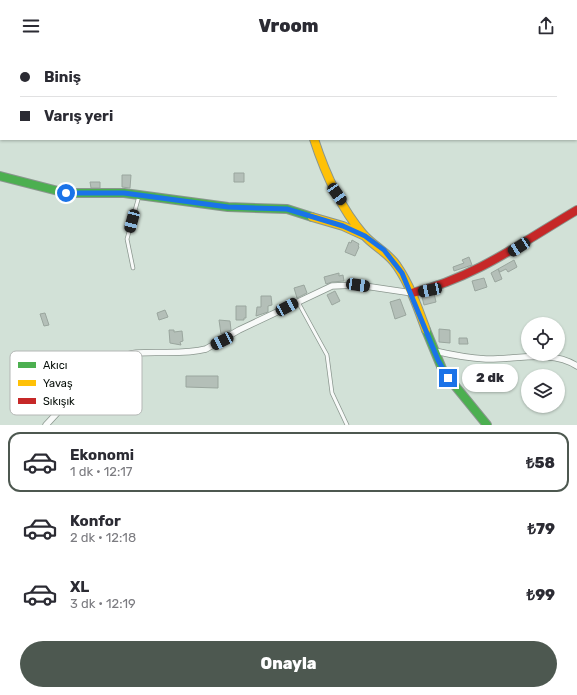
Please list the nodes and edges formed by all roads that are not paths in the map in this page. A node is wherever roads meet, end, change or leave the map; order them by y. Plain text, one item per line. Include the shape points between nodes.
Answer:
1 (314, 140) edge
2 (0, 176) edge
3 (139, 194) junction
4 (577, 210) edge
5 (365, 236) junction
6 (133, 268) dead end
7 (412, 293) junction
8 (298, 301) junction
9 (435, 351) junction
10 (142, 353) edge
11 (577, 366) edge
12 (56, 415) edge
13 (46, 425) edge
14 (347, 425) edge
15 (487, 425) edge

1 - 5 street via 332,187
2 - 3 street via 58,192
3 - 5 street via 228,207 287,209 343,226
3 - 6 lane via 127,239
4 - 7 street via 472,274 430,290
5 - 7 street via 391,257
7 - 8 street via 346,284 332,286
7 - 9 street
8 - 10 street via 206,349 190,352
8 - 14 lane via 327,356 332,393
9 - 11 street via 485,359 549,358
9 - 15 street via 448,378
12 - 13 street

